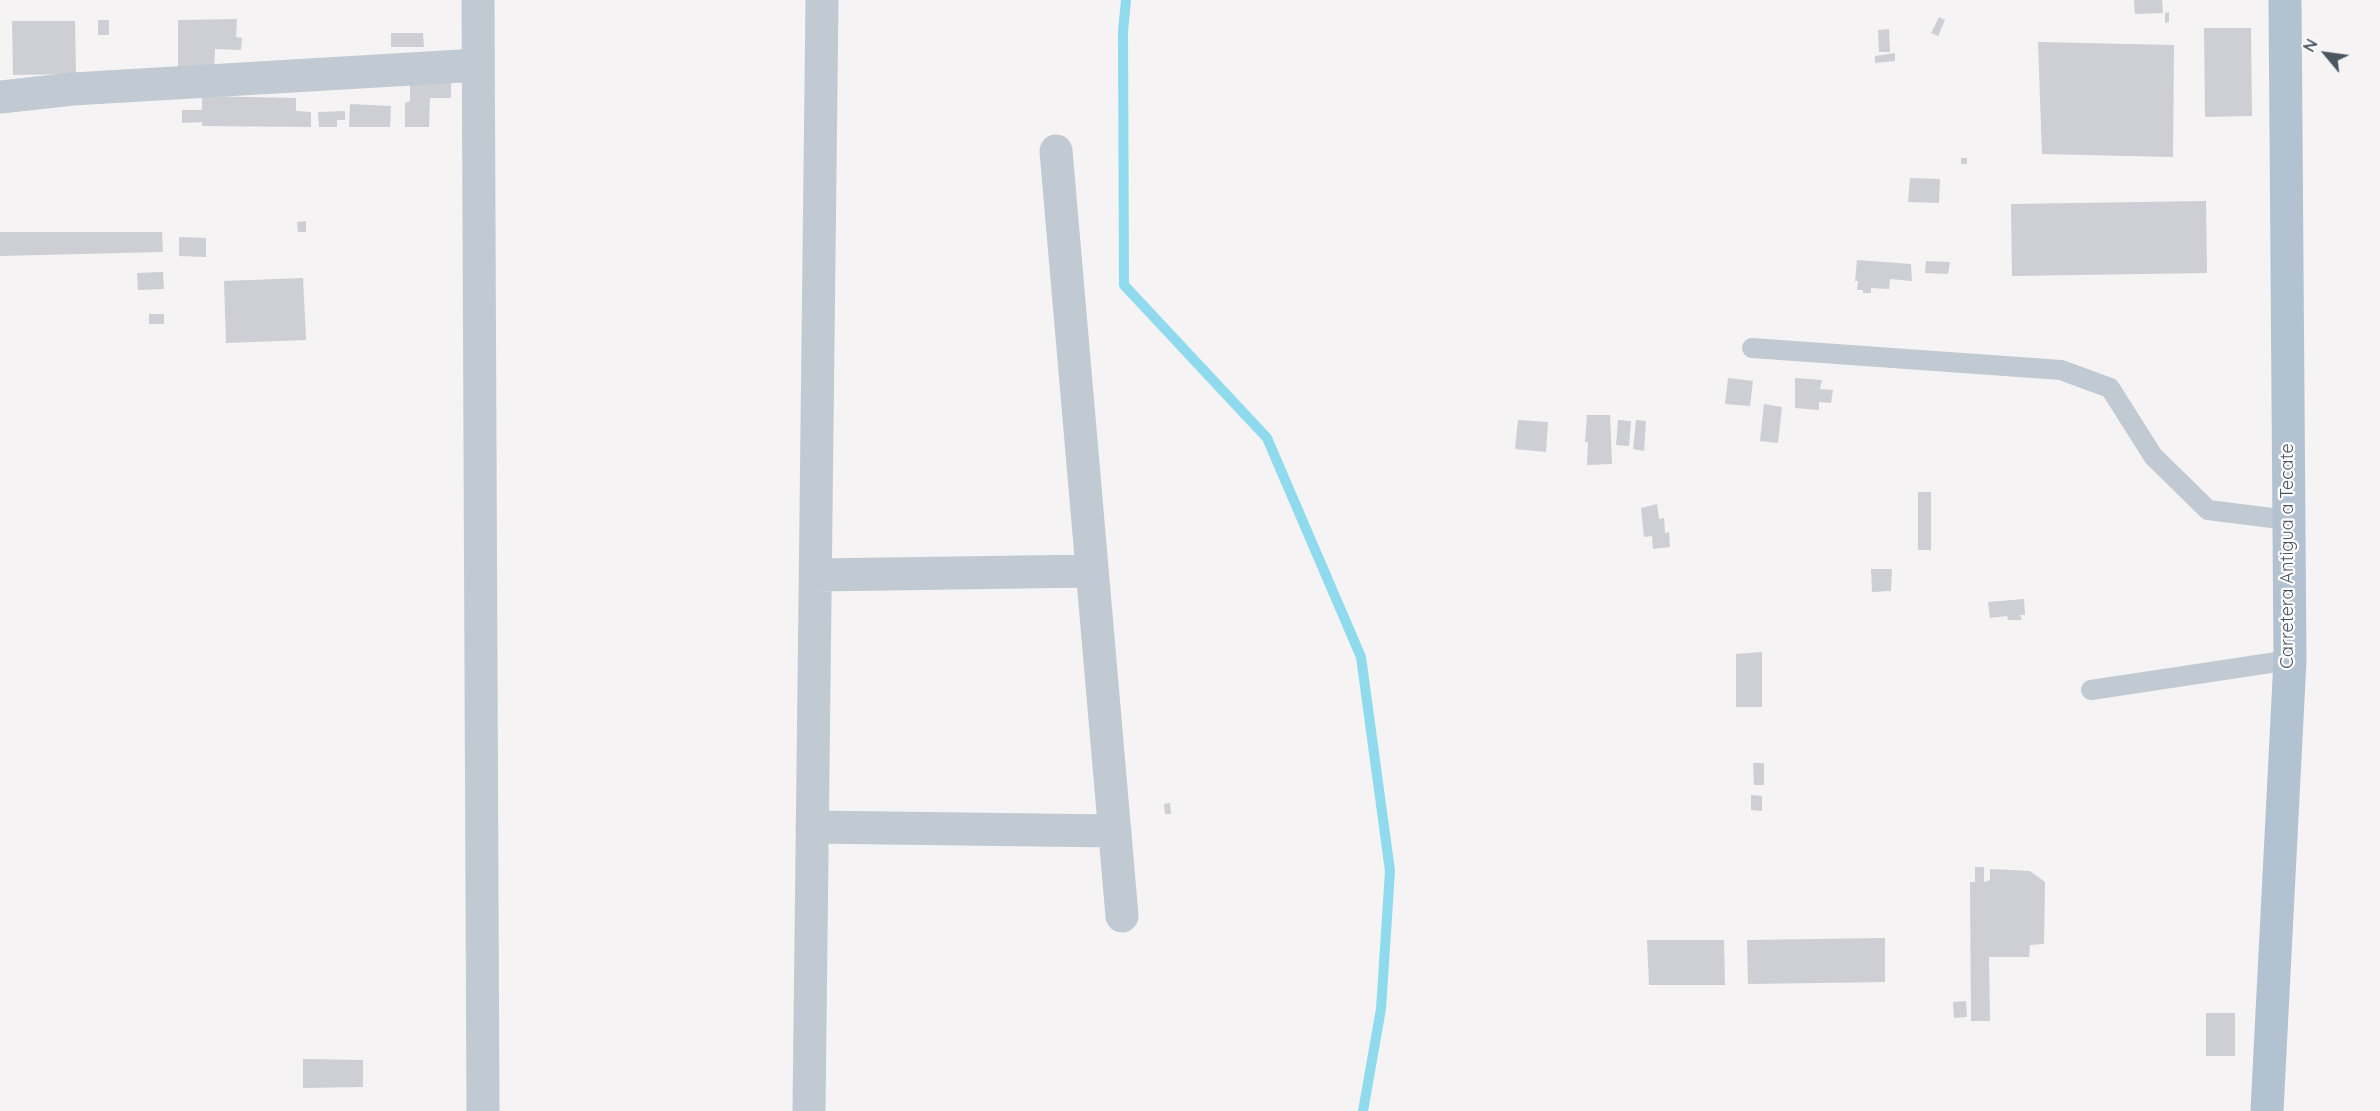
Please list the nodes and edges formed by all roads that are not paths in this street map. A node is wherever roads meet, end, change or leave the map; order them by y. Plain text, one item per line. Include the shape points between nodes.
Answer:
1 (478, 0) edge
2 (822, 0) edge
3 (2285, 0) edge
4 (478, 66) junction
5 (0, 98) edge
6 (1056, 150) dead end
7 (1752, 348) dead end
8 (2288, 520) junction
9 (1092, 571) junction
10 (816, 575) junction
11 (2289, 660) junction
12 (2091, 690) dead end
13 (812, 827) junction
14 (1114, 831) junction
15 (1122, 916) dead end
16 (483, 1111) edge
17 (809, 1111) edge
18 (2267, 1111) edge

1 - 4 street
2 - 10 street
3 - 8 main road, Carretera Antigua a Tecate
4 - 5 street via 73,89
4 - 16 street
6 - 9 street
7 - 8 lane via 2061,370 2110,388 2153,456 2208,510
8 - 11 main road, Carretera Antigua a Tecate
9 - 10 street
9 - 14 street
10 - 13 street
11 - 12 lane
11 - 18 main road, Carretera Antigua a Tecate
13 - 14 street
13 - 17 street
14 - 15 street

